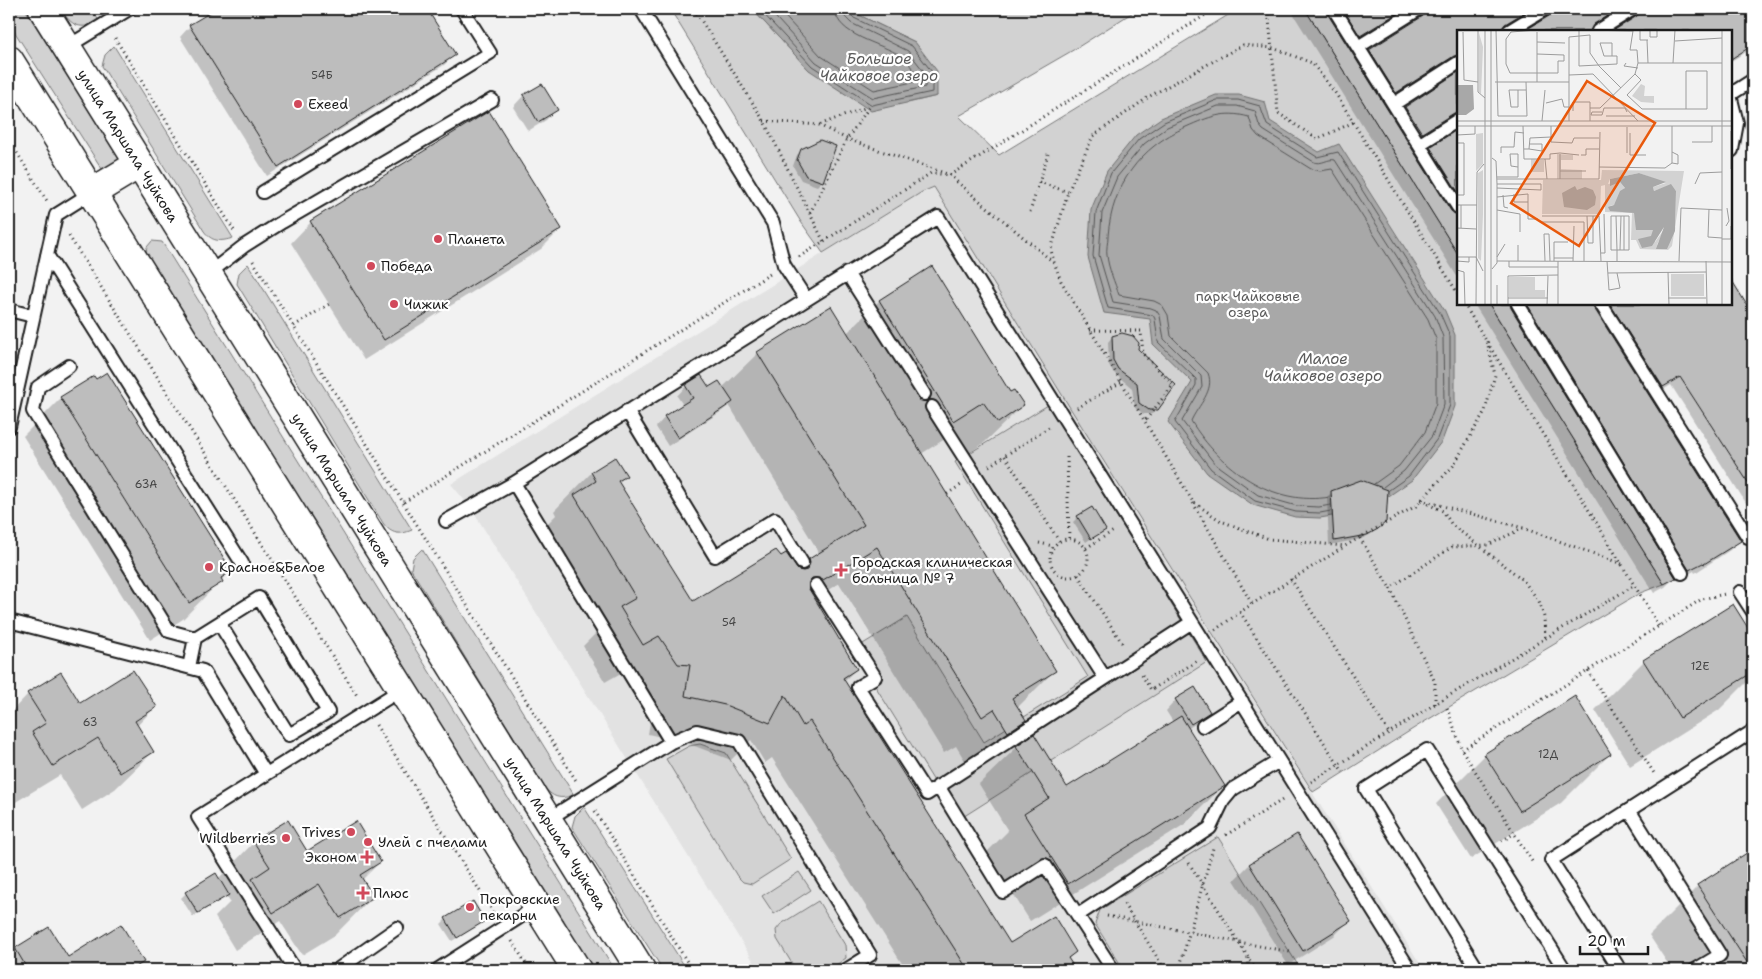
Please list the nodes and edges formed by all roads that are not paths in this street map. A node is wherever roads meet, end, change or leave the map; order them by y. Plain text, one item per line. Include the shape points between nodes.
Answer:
1 (43, 9) edge
2 (129, 9) edge
3 (462, 9) edge
4 (641, 9) edge
5 (1334, 9) edge
6 (1419, 9) edge
7 (1545, 9) edge
8 (1633, 9) edge
9 (1511, 30) edge
10 (1600, 30) edge
11 (67, 47) junction
12 (1358, 47) junction
13 (9, 60) edge
14 (1457, 65) edge
15 (1753, 80) edge
16 (1732, 93) edge
17 (492, 100) dead end
18 (1732, 103) edge
19 (1394, 104) junction
20 (1457, 121) edge
21 (1420, 144) junction
22 (1732, 150) edge
23 (139, 164) junction
24 (263, 192) dead end
25 (92, 193) junction
26 (1457, 205) edge
27 (47, 255) junction
28 (208, 274) junction
29 (847, 274) junction
30 (806, 299) junction
31 (1519, 305) edge
32 (1602, 305) edge
33 (9, 310) edge
34 (33, 316) junction
35 (69, 366) dead end
36 (924, 394) dead end
37 (932, 407) dead end
38 (628, 411) junction
39 (9, 427) edge
40 (514, 483) junction
41 (446, 521) dead end
42 (1748, 537) dead end
43 (242, 563) dead end
44 (802, 563) dead end
45 (1682, 573) dead end
46 (816, 585) dead end
47 (1740, 592) road end
48 (1753, 612) edge
49 (9, 621) edge
50 (1192, 622) junction
51 (219, 623) junction
52 (195, 638) junction
53 (189, 667) junction
54 (1105, 678) junction
55 (402, 689) junction
56 (1242, 702) junction
57 (1203, 726) dead end
58 (1753, 732) edge
59 (670, 742) junction
60 (1279, 761) junction
61 (266, 774) junction
62 (938, 786) junction
63 (1629, 810) junction
64 (547, 820) junction
65 (537, 906) junction
66 (1078, 915) junction
67 (397, 928) dead end
68 (295, 970) edge
69 (337, 970) edge
70 (437, 970) edge
71 (577, 970) edge
72 (641, 970) edge
73 (846, 970) edge
74 (1113, 970) edge
75 (1410, 970) edge
76 (1478, 970) edge
77 (1565, 970) edge
78 (1620, 970) edge
79 (1696, 970) edge

1 - 11 main road, улица Маршала Чуйкова
2 - 11 lane
3 - 24 lane via 490,53
4 - 30 lane via 773,223 784,265
5 - 12 lane
6 - 12 lane
7 - 9 lane
8 - 10 lane
11 - 23 main road, улица Маршала Чуйкова
12 - 19 lane
13 - 25 main road
14 - 19 lane
15 - 16 lane
17 - 28 lane via 244,246
18 - 22 lane via 1737,123
19 - 21 lane
20 - 21 lane
21 - 26 lane
23 - 25 main road
23 - 28 main road, улица Маршала Чуйкова
25 - 27 lane via 56,215
25 - 55 main road
27 - 34 lane
27 - 43 lane
28 - 64 main road, улица Маршала Чуйкова
29 - 30 lane
29 - 36 lane
29 - 50 lane via 938,216
30 - 38 lane
31 - 45 lane
32 - 42 lane
33 - 34 lane
34 - 39 lane
35 - 52 lane via 38,387 33,411 169,631
37 - 54 lane
38 - 40 lane
38 - 44 lane via 715,556 775,519
40 - 41 lane
40 - 59 lane
46 - 62 lane via 875,677 858,687 927,794
47 - 48 lane
49 - 53 lane
50 - 54 lane
50 - 56 lane
51 - 51 lane via 259,598 328,712 289,735
51 - 52 lane
52 - 53 lane
53 - 61 lane via 203,671
54 - 62 lane
55 - 61 lane
55 - 65 main road
56 - 57 lane
56 - 60 lane
58 - 63 lane
59 - 64 lane
59 - 73 lane via 697,732 739,742 870,955
60 - 66 lane via 1232,789 1210,828
60 - 75 lane
61 - 68 lane via 198,817
62 - 66 lane via 1003,892 1046,865
63 - 78 lane via 1551,860
63 - 79 lane via 1720,955
64 - 72 main road, улица Маршала Чуйкова
65 - 70 lane
65 - 71 main road
66 - 74 lane
67 - 69 lane
76 - 77 lane via 1366,789 1427,750

